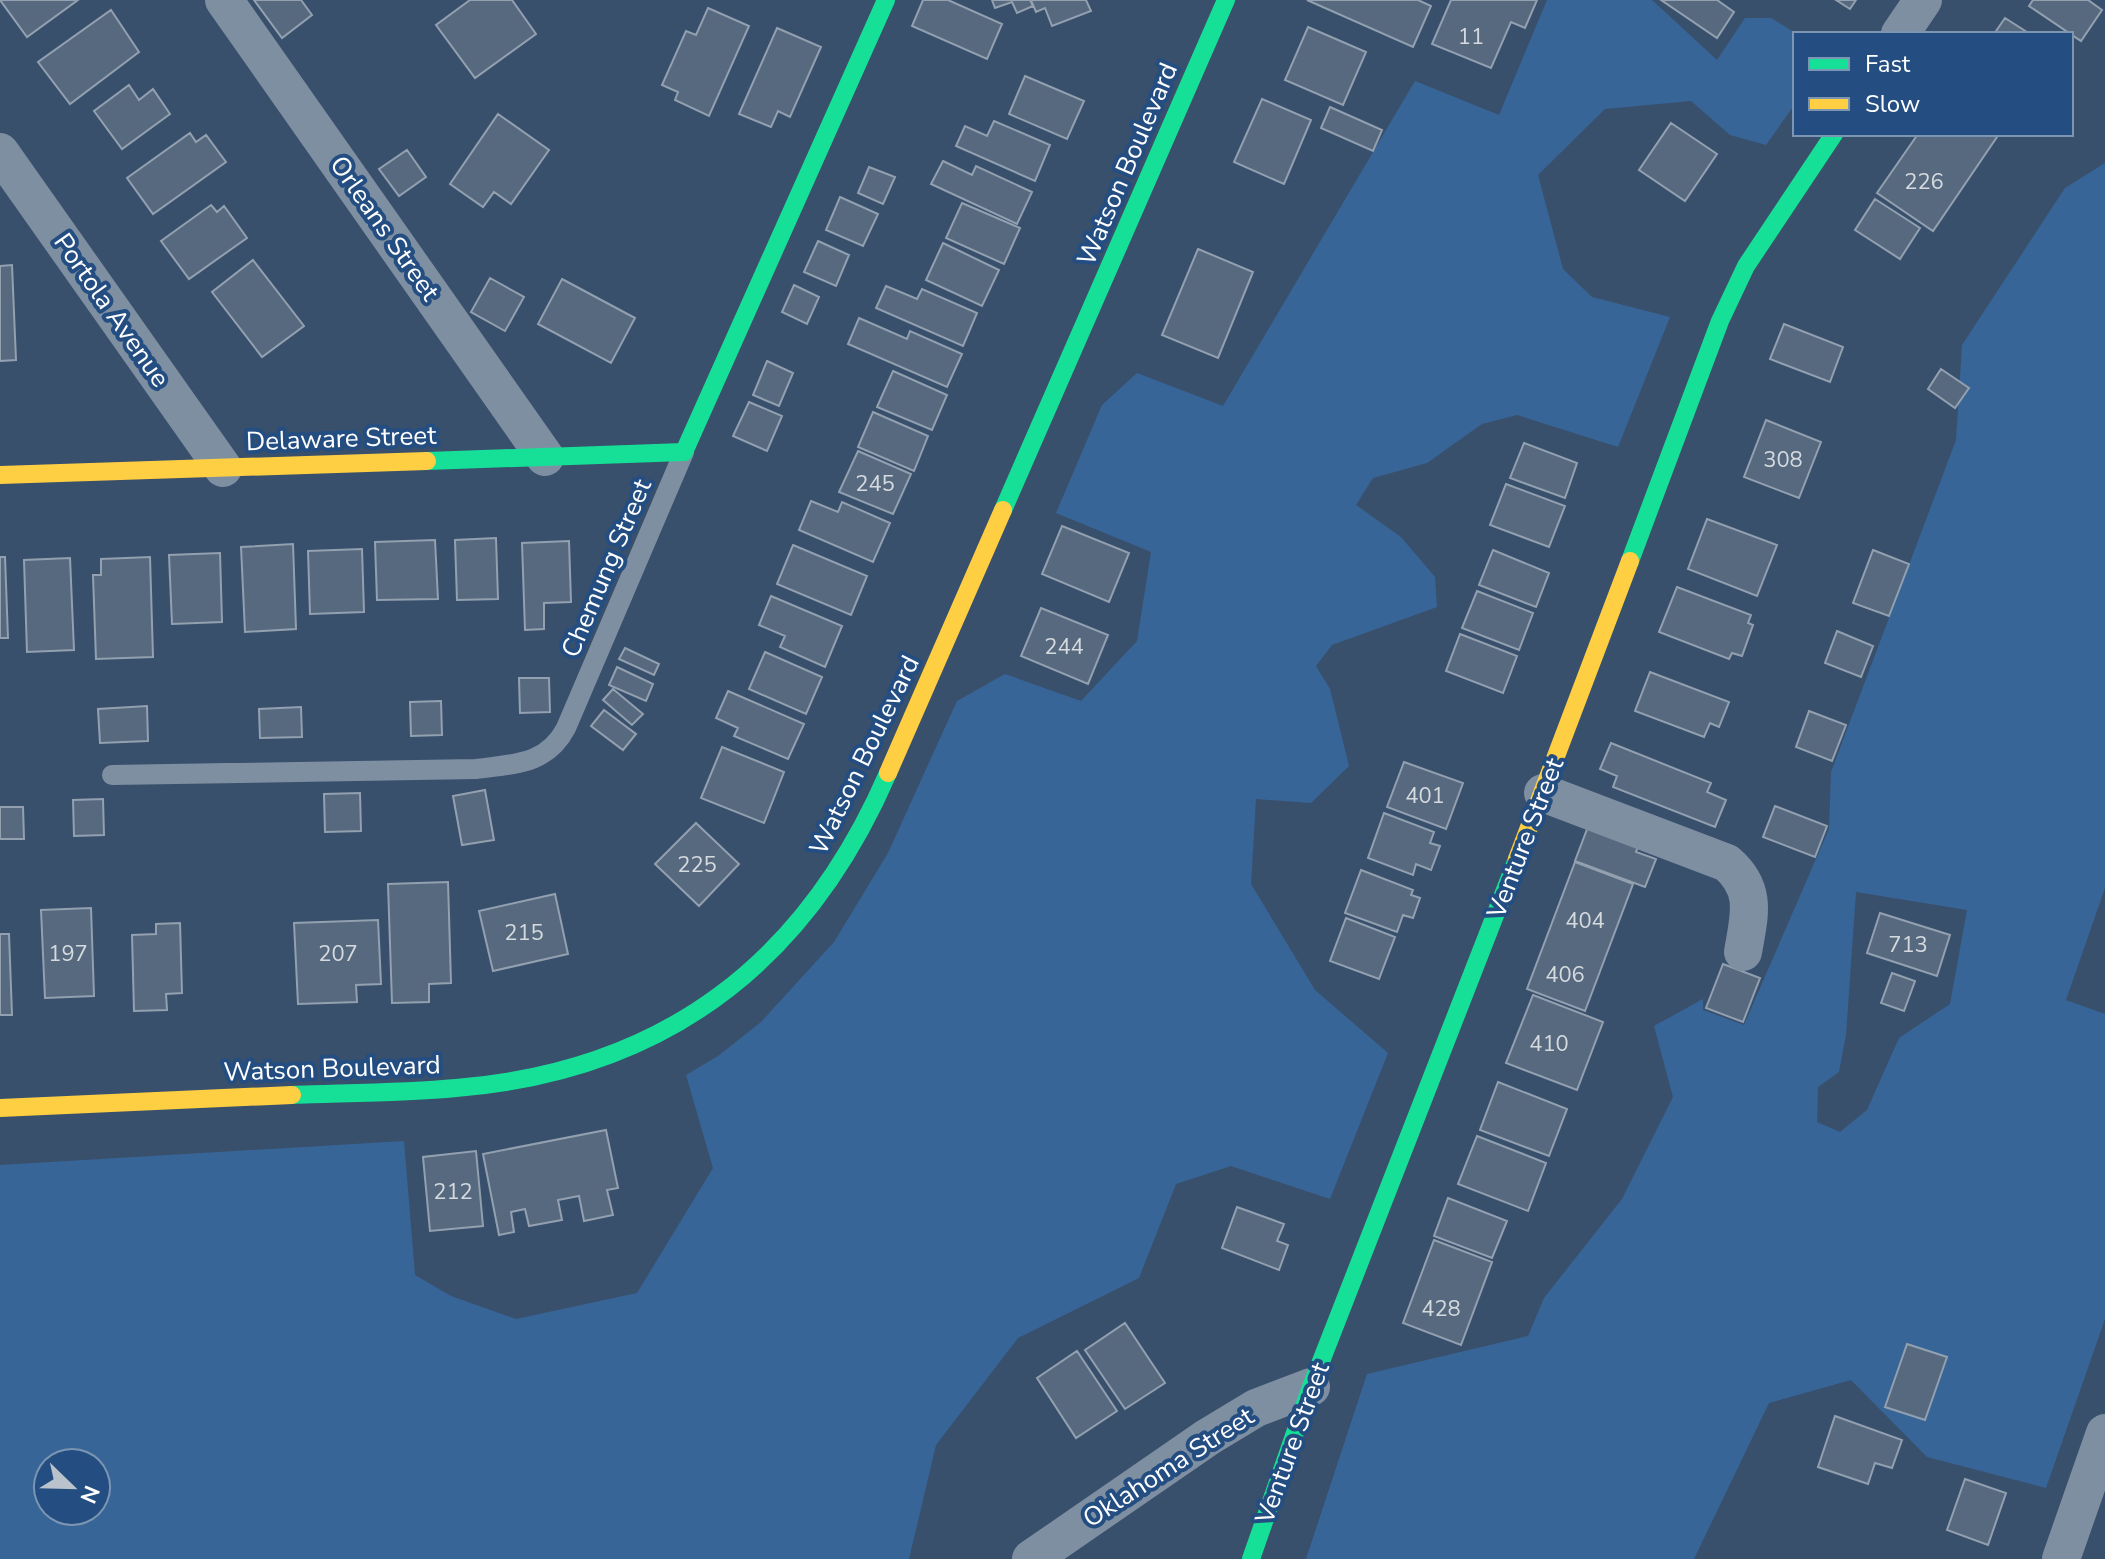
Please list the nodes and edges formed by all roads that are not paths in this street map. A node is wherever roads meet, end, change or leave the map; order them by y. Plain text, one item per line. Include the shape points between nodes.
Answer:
1 (224, 0) edge
2 (886, 0) edge
3 (1226, 0) edge
4 (1923, 0) edge
5 (1901, 32) edge
6 (1833, 136) edge
7 (2, 158) edge
8 (684, 452) junction
9 (545, 457) junction
10 (223, 468) junction
11 (0, 475) edge
12 (112, 775) dead end
13 (1543, 793) junction
14 (1743, 952) dead end
15 (0, 1108) edge
16 (1311, 1387) junction
17 (2105, 1433) edge
18 (1031, 1559) edge
19 (1251, 1559) edge
20 (2061, 1559) edge

1 - 9 street, Orleans Street
2 - 8 street, Chemung Street
3 - 15 street, Watson Boulevard via 869,817 817,900 749,976 663,1035 614,1056 510,1081 459,1088
4 - 5 street
6 - 13 street, Venture Street via 1732,292
7 - 10 street, Portola Avenue
8 - 9 street, Delaware Street
8 - 12 lane, Chemung Street via 566,728 550,752 525,762 476,769
9 - 10 street, Delaware Street
10 - 11 street, Delaware Street
13 - 14 street via 1727,863 1748,892
13 - 16 street, Venture Street
16 - 18 street, Oklahoma Street via 1256,1408 1208,1437
16 - 19 street, Venture Street
17 - 20 street

